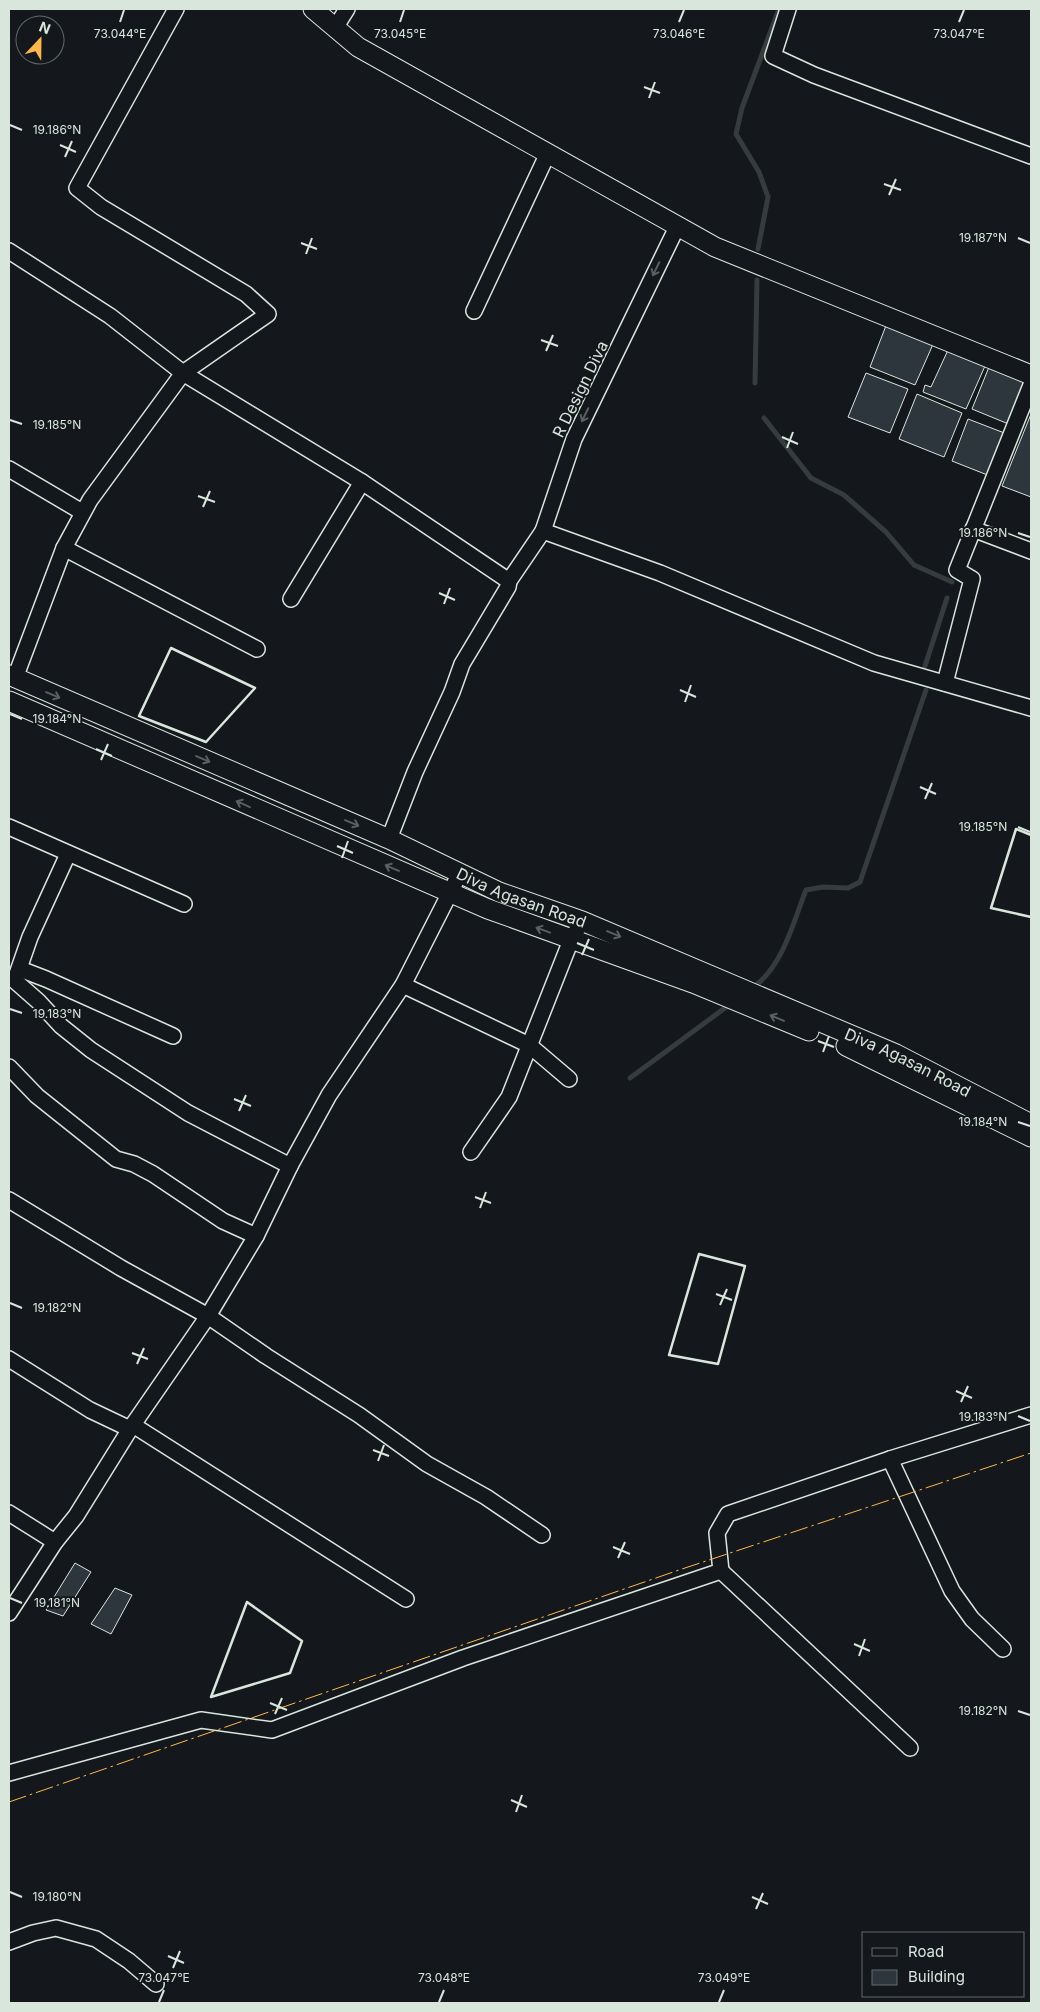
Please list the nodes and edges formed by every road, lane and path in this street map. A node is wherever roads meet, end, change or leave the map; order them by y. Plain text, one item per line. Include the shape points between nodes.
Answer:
1 (176, 9) edge
2 (312, 9) edge
3 (347, 9) edge
4 (788, 9) edge
5 (335, 28) junction
6 (548, 152) junction
7 (1031, 156) edge
8 (678, 226) junction
9 (9, 251) edge
10 (474, 312) dead end
11 (183, 373) junction
12 (1031, 375) edge
13 (1031, 385) edge
14 (9, 470) edge
15 (362, 482) junction
16 (82, 512) junction
17 (973, 529) junction
18 (543, 530) junction
19 (64, 548) junction
20 (1031, 551) edge
21 (509, 581) junction
22 (291, 599) dead end
23 (257, 649) dead end
24 (12, 677) edge
25 (946, 683) junction
26 (9, 701) edge
27 (1031, 708) edge
28 (9, 827) edge
29 (390, 839) junction
30 (68, 854) junction
31 (460, 873) junction
32 (449, 893) junction
33 (184, 904) dead end
34 (582, 921) junction
35 (571, 940) junction
36 (14, 978) edge
37 (403, 985) junction
38 (173, 1036) dead end
39 (530, 1044) junction
40 (9, 1068) edge
41 (569, 1079) dead end
42 (1031, 1124) edge
43 (1031, 1137) edge
44 (471, 1152) dead end
45 (290, 1166) junction
46 (9, 1200) edge
47 (256, 1236) junction
48 (208, 1316) junction
49 (9, 1359) edge
50 (1031, 1415) edge
51 (132, 1427) junction
52 (890, 1459) junction
53 (9, 1513) edge
54 (542, 1535) dead end
55 (55, 1542) junction
56 (721, 1571) junction
57 (406, 1599) dead end
58 (9, 1613) edge
59 (1003, 1649) dead end
60 (910, 1748) dead end
61 (9, 1774) edge
62 (9, 1942) edge
63 (156, 1984) dead end

1 - 11 street via 77,188 101,207 246,294 268,314
2 - 5 street
3 - 5 street
4 - 7 street via 773,56 814,75
5 - 6 street via 358,47
6 - 8 street
6 - 10 street
8 - 12 street via 715,247
8 -> 18 street, R Design Diva via 574,438
9 - 11 street via 110,316
11 - 15 street
11 - 16 street
13 - 17 street
14 - 16 street
15 - 21 street
15 - 22 street
16 - 19 street
17 - 20 street
17 - 25 street via 957,570 972,579
18 - 21 street, R Design Diva
18 - 25 street via 660,573 874,663
19 - 23 street
19 - 24 street
21 - 29 street, R Design Diva via 462,664
24 -> 29 street, Diva Agasan Road
25 - 27 street
32 -> 26 street
28 - 30 street
29 - 31 street, Diva Agasan Road
30 - 33 street
30 - 36 street
31 - 32 street
31 - 34 street, Diva Agasan Road via 499,892
35 -> 32 street
32 - 37 street
34 - 35 street
34 -> 42 street, Diva Agasan Road via 896,1054
35 - 39 street
43 -> 35 street via 854,1049 693,983
36 - 38 street via 46,979
36 - 45 street via 61,1026 99,1055 188,1113
37 - 39 street
37 - 45 street via 329,1094
39 - 41 street
39 - 44 street via 509,1097
40 - 47 street via 37,1096 116,1159 153,1174 223,1221
45 - 47 street
46 - 48 street
47 - 48 street
48 - 51 street
48 - 54 street via 359,1415 427,1464 486,1497
49 - 51 street via 90,1410
50 - 52 street
51 - 55 street via 76,1516
51 - 57 street
52 - 56 street via 728,1514 717,1533
52 - 59 street via 952,1591 972,1619
53 - 55 street
55 - 58 street
56 - 60 street
56 - 61 street via 463,1658 272,1730 201,1720
62 - 63 street via 32,1933 56,1928 64,1930 96,1940 129,1961

